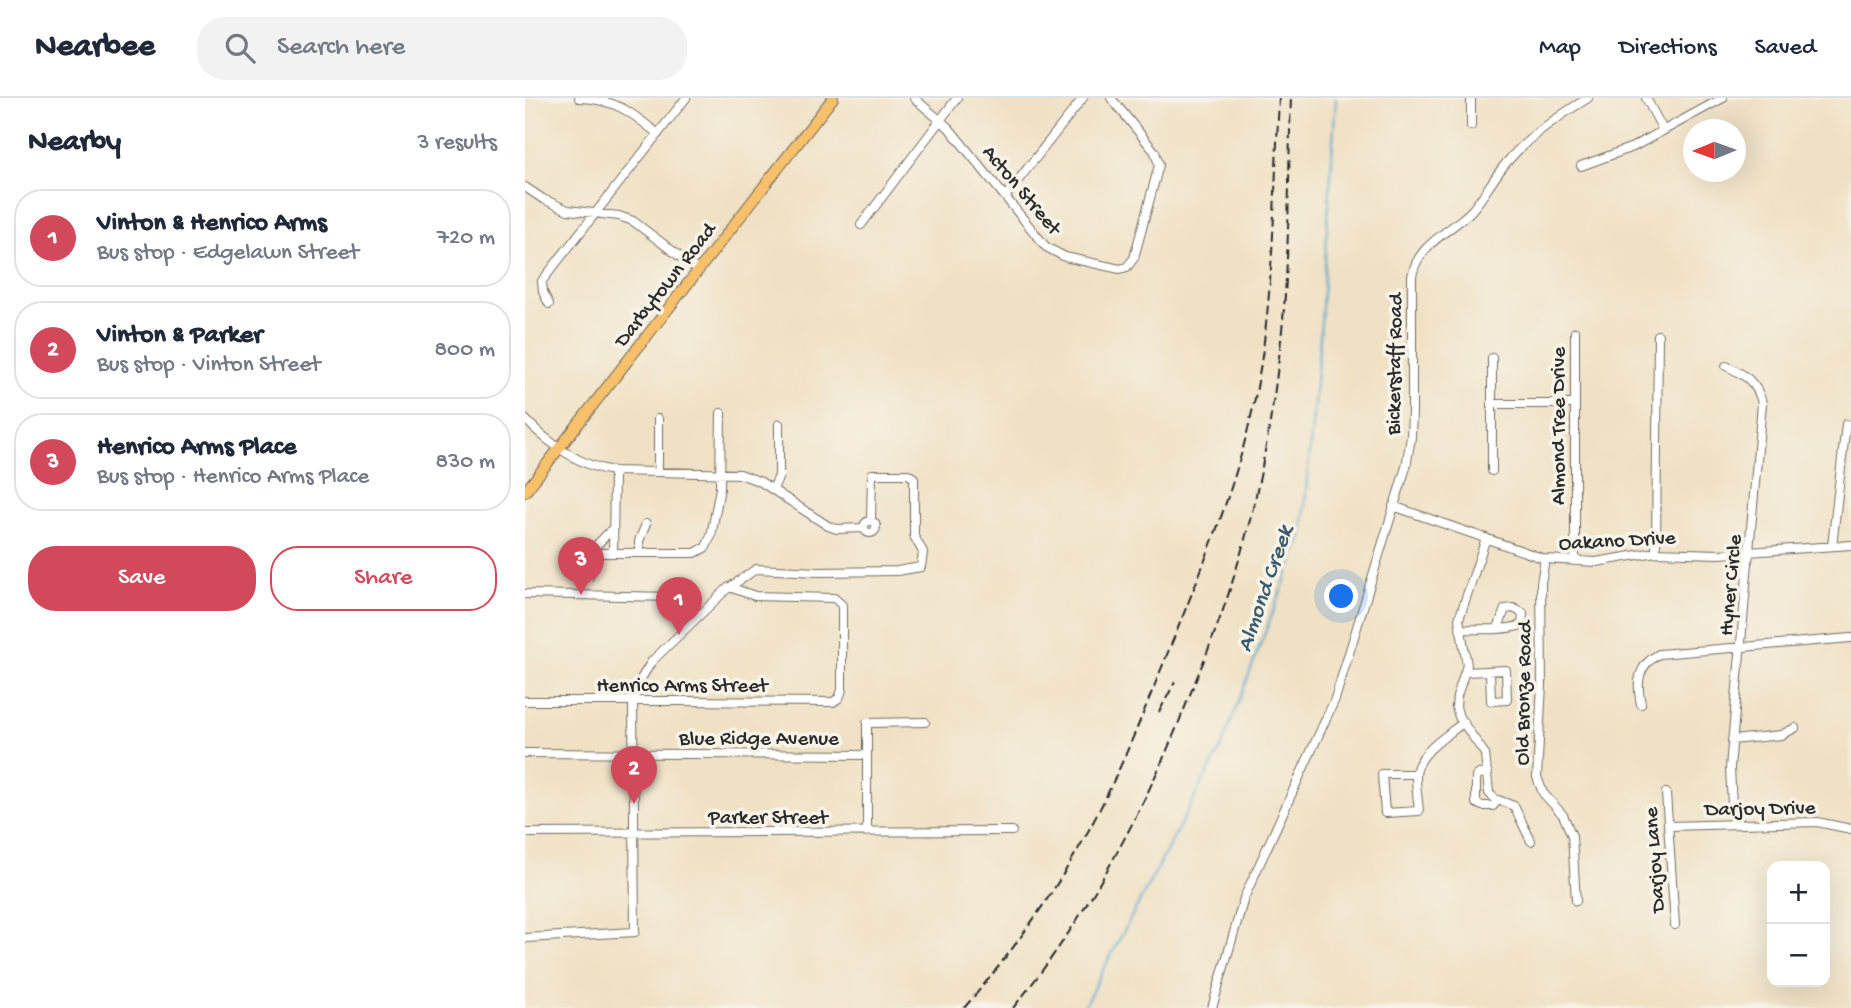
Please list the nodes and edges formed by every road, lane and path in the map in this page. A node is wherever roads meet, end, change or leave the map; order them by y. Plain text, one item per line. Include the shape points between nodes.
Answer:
1 (579, 98) edge
2 (686, 98) edge
3 (833, 98) edge
4 (914, 98) edge
5 (957, 98) edge
6 (1083, 98) edge
7 (1111, 98) edge
8 (1471, 98) edge
9 (1588, 98) edge
10 (1646, 98) edge
11 (1723, 98) edge
12 (940, 120) junction
13 (1471, 126) dead end
14 (1663, 130) junction
15 (658, 134) junction
16 (1581, 166) dead end
17 (525, 187) edge
18 (1005, 197) junction
19 (594, 215) junction
20 (861, 225) dead end
21 (699, 271) junction
22 (549, 304) dead end
23 (1575, 332) dead end
24 (1658, 335) dead end
25 (1492, 358) dead end
26 (1725, 366) dead end
27 (1492, 404) junction
28 (1575, 404) junction
29 (721, 413) dead end
30 (525, 419) edge
31 (657, 419) dead end
32 (1846, 424) dead end
33 (779, 425) dead end
34 (561, 447) junction
35 (614, 471) junction
36 (1492, 471) dead end
37 (658, 472) junction
38 (720, 472) junction
39 (773, 489) junction
40 (525, 492) edge
41 (1393, 506) junction
42 (646, 524) dead end
43 (613, 528) junction
44 (1486, 538) junction
45 (1851, 545) edge
46 (1832, 547) junction
47 (1656, 552) junction
48 (1750, 552) junction
49 (589, 553) junction
50 (613, 553) junction
51 (639, 553) junction
52 (1545, 559) junction
53 (1575, 561) junction
54 (589, 577) dead end
55 (730, 587) junction
56 (525, 594) edge
57 (699, 615) junction
58 (1498, 628) dead end
59 (1460, 629) junction
60 (1851, 638) edge
61 (1741, 646) junction
62 (1490, 671) dead end
63 (1466, 672) junction
64 (525, 701) edge
65 (633, 701) junction
66 (1641, 704) dead end
67 (925, 722) dead end
68 (1464, 722) junction
69 (1795, 728) dead end
70 (1732, 740) junction
71 (525, 754) edge
72 (633, 754) junction
73 (867, 755) junction
74 (1488, 773) junction
75 (1415, 774) junction
76 (1666, 793) dead end
77 (1498, 800) junction
78 (1733, 824) junction
79 (1669, 826) junction
80 (1851, 828) edge
81 (1012, 831) dead end
82 (867, 832) junction
83 (525, 834) edge
84 (634, 834) junction
85 (1531, 841) dead end
86 (1576, 901) dead end
87 (1675, 925) dead end
88 (525, 938) edge
89 (1212, 1008) edge

1 - 15 street via 616,104
2 - 15 street
3 - 21 main road, Darbytown Road
4 - 12 street, Acton Street
5 - 12 street
6 - 18 street
7 - 18 street, Acton Street via 1155,152 1159,165 1134,258 1123,269 1052,251
8 - 13 street
9 - 41 street, Bickerstaff Road via 1521,147 1472,209 1416,261 1411,438
10 - 14 street
11 - 14 street
12 - 18 street, Acton Street
12 - 20 street
14 - 16 street via 1622,152
15 - 19 street
17 - 19 street via 560,208
19 - 21 street via 633,221
19 - 22 street via 542,281
21 - 34 main road, Darbytown Road
23 - 28 street, Almond Tree Drive
24 - 47 street
25 - 27 street
26 - 48 street, Hyner Circle via 1752,382 1762,403
27 - 28 street
27 - 36 street
28 - 53 street, Almond Tree Drive
29 - 38 street
30 - 34 street
31 - 37 street
32 - 46 street
33 - 39 street via 779,476
34 - 35 street via 589,466
34 - 40 main road, Darbytown Road
35 - 37 street
35 - 43 street
37 - 38 street
38 - 39 street via 752,477
38 - 51 street via 714,524 706,547 695,553
39 - 55 street via 828,526 864,528 868,533 874,532 876,525 871,521 872,474 908,474 914,478 914,536 923,552 921,567 819,572 756,569
41 - 44 street, Oakano Drive
41 - 89 street, Bickerstaff Road via 1335,699 1244,898
42 - 51 street
43 - 49 street
43 - 50 street
44 - 52 street, Oakano Drive
44 - 59 street via 1461,612
45 - 46 street, Oakano Drive
46 - 48 street, Oakano Drive
47 - 48 street, Oakano Drive
47 - 53 street, Oakano Drive
48 - 61 street, Hyner Circle
49 - 50 street
49 - 54 street
50 - 51 street
52 - 53 street, Oakano Drive
52 - 86 street, Old Bronze Road via 1537,777 1572,836
55 - 57 street
55 - 65 street, Henrico Arms Street via 750,596 837,598 842,605 842,690 838,699
56 - 57 street via 673,597
57 - 65 street via 648,666
58 - 59 street
59 - 63 street
60 - 61 street
61 - 66 street via 1656,656 1639,675
61 - 70 street, Hyner Circle
62 - 63 street
63 - 68 street via 1456,701
64 - 65 street, Henrico Arms Street
65 - 72 street
67 - 73 street via 867,723
68 - 74 street via 1483,748
68 - 75 street via 1432,748
69 - 70 street via 1781,735
70 - 78 street, Hyner Circle
71 - 72 street, Blue Ridge Avenue
72 - 73 street, Blue Ridge Avenue
72 - 84 street
73 - 82 street
74 - 77 street via 1489,793
74 - 77 street via 1476,777 1476,803 1493,806
75 - 75 street via 1419,811 1385,813 1382,774
76 - 79 street, Darjoy Lane
77 - 85 street via 1514,806
78 - 79 street, Darjoy Drive
78 - 80 street, Darjoy Drive via 1818,822
79 - 87 street, Darjoy Lane
81 - 82 street, Parker Street
82 - 84 street, Parker Street
83 - 84 street, Parker Street
84 - 88 street via 635,932

